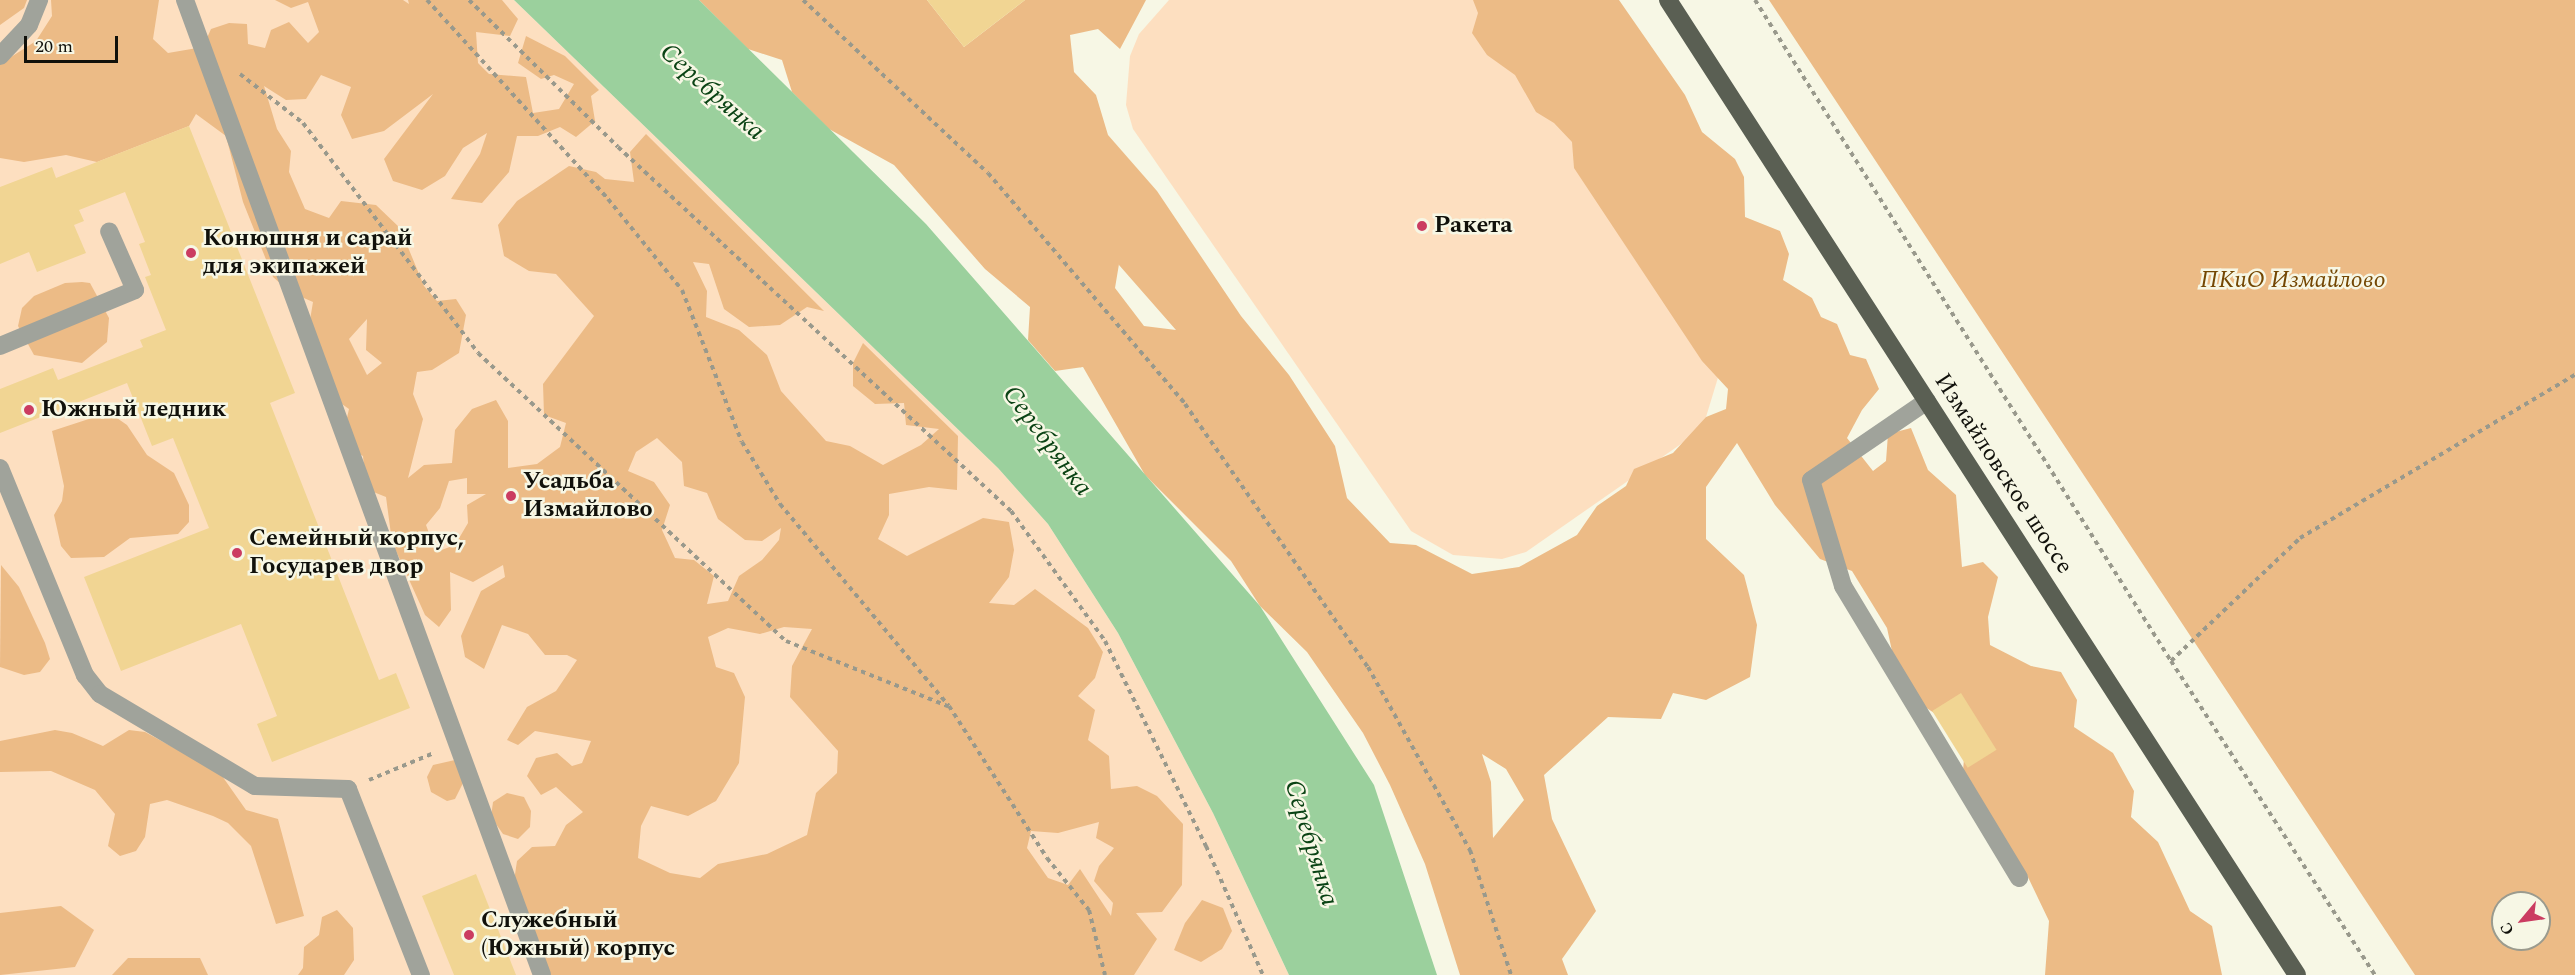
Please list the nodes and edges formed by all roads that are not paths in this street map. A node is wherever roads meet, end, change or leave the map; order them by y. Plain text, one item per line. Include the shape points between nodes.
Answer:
1 (39, 0) edge
2 (185, 0) edge
3 (1668, 0) edge
4 (0, 56) edge
5 (108, 231) dead end
6 (0, 346) edge
7 (1927, 401) junction
8 (0, 468) edge
9 (2019, 878) dead end
10 (421, 975) edge
11 (542, 975) edge
12 (2297, 975) edge

1 - 4 lane via 29,25
2 - 11 lane
3 - 7 main road, Измайловское шоссе
5 - 6 lane via 135,290
7 - 9 lane via 1811,480 1843,586
7 - 12 main road, Измайловское шоссе
8 - 10 lane via 85,675 100,694 255,786 348,789

